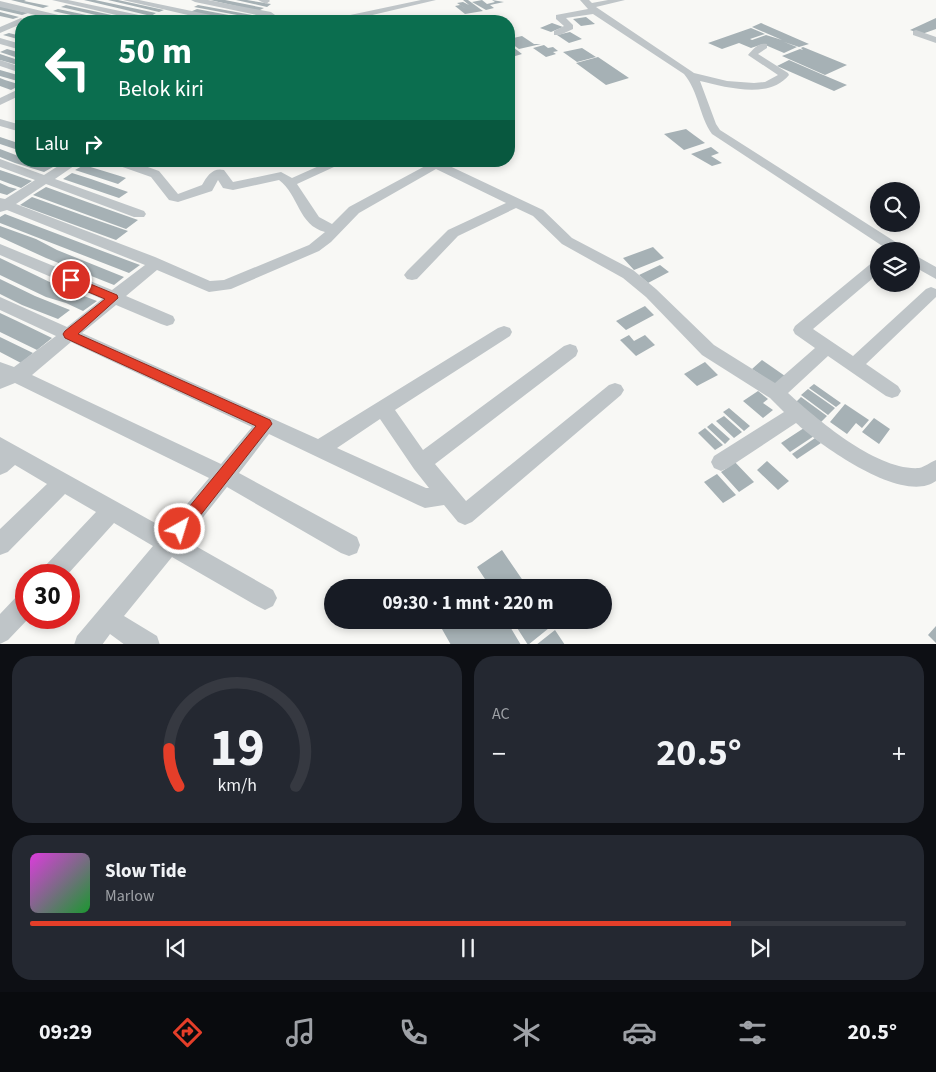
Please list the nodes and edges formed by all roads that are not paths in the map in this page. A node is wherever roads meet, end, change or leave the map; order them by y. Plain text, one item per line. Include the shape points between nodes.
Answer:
1 (56, 0) edge
2 (127, 0) edge
3 (201, 0) edge
4 (432, 0) edge
5 (621, 0) edge
6 (69, 1) edge
7 (0, 4) edge
8 (589, 5) edge
9 (182, 12) junction
10 (40, 14) junction
11 (45, 15) edge
12 (128, 15) edge
13 (176, 15) edge
14 (196, 15) edge
15 (271, 15) dead end
16 (363, 15) edge
17 (0, 22) edge
18 (15, 24) edge
19 (15, 25) edge
20 (0, 30) edge
21 (558, 33) dead end
22 (916, 33) dead end
23 (936, 40) edge
24 (0, 41) edge
25 (15, 45) edge
26 (764, 46) dead end
27 (0, 63) edge
28 (15, 68) edge
29 (693, 76) junction
30 (0, 88) edge
31 (15, 92) edge
32 (15, 95) edge
33 (0, 102) edge
34 (0, 122) edge
35 (15, 127) edge
36 (0, 164) edge
37 (65, 167) edge
38 (135, 167) edge
39 (277, 167) edge
40 (323, 167) edge
41 (425, 167) edge
42 (441, 167) edge
43 (44, 180) junction
44 (285, 180) junction
45 (518, 202) junction
46 (2, 205) edge
47 (139, 214) dead end
48 (335, 229) junction
49 (886, 242) edge
50 (0, 249) edge
51 (155, 264) junction
52 (920, 264) edge
53 (932, 271) edge
54 (870, 272) edge
55 (412, 275) dead end
56 (931, 293) dead end
57 (113, 298) junction
58 (0, 303) edge
59 (168, 320) dead end
60 (504, 332) dead end
61 (69, 334) junction
62 (827, 347) junction
63 (570, 351) dead end
64 (854, 366) junction
65 (5, 375) edge
66 (614, 390) dead end
67 (892, 391) dead end
68 (776, 393) junction
69 (383, 408) junction
70 (797, 413) junction
71 (266, 424) junction
72 (319, 449) junction
73 (5, 455) edge
74 (421, 462) junction
75 (720, 462) dead end
76 (936, 469) edge
77 (224, 475) junction
78 (63, 482) junction
79 (448, 495) junction
80 (112, 510) junction
81 (169, 543) junction
82 (0, 544) edge
83 (349, 545) dead end
84 (62, 564) edge
85 (265, 598) dead end
86 (15, 615) edge
87 (107, 619) junction
88 (0, 632) edge
89 (86, 644) edge
90 (148, 644) edge

1 - 6 street
2 - 9 street
3 - 9 street
3 - 15 street
4 - 16 street
5 - 8 street
6 - 10 street
6 - 12 street
7 - 10 street
8 - 21 street via 559,17 570,27
8 - 29 street
9 - 13 street
9 - 14 street
10 - 11 street
17 - 18 street
19 - 20 street
22 - 23 street
24 - 25 street
26 - 29 street via 753,56 784,75 776,82 736,85
27 - 28 street
29 - 49 street via 700,90 705,115 716,132
30 - 31 street
32 - 33 street
34 - 35 street
36 - 43 street
37 - 43 street
38 - 44 street via 155,174 178,198 207,188 212,178 220,173 228,185 233,186
39 - 44 street
40 - 44 street
41 - 48 street via 354,210
42 - 45 street
43 - 46 street
43 - 47 street
44 - 48 street via 314,221
45 - 55 street via 455,231
45 - 68 street via 541,215 567,241 628,274 708,350
46 - 51 street
48 - 51 street via 314,248 226,285 209,287
50 - 57 street
51 - 57 street
52 - 53 street
54 - 62 street via 801,330
56 - 64 street
57 - 59 street
57 - 61 street
58 - 61 street
60 - 69 street
61 - 65 street via 26,369
61 - 71 street
62 - 64 street
62 - 68 street
63 - 74 street
64 - 67 street
65 - 77 street
66 - 79 street via 465,515
68 - 70 street
69 - 72 street
69 - 74 street
70 - 75 street
70 - 76 street via 844,450 893,473 918,478
71 - 72 street
71 - 77 street
72 - 79 street via 424,498
73 - 78 street
74 - 79 street
77 - 81 street
77 - 83 street
78 - 80 street
78 - 82 street
80 - 81 street
80 - 84 street
81 - 85 street
81 - 87 street
86 - 88 street
87 - 89 street
87 - 90 street

